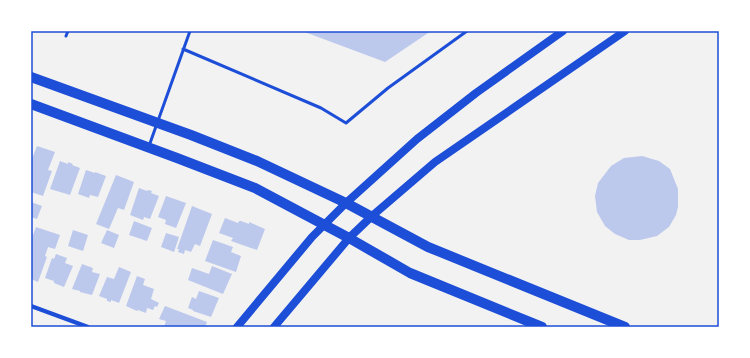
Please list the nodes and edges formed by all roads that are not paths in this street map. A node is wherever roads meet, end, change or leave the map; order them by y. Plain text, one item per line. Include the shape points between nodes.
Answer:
1 (68, 31) edge
2 (190, 31) edge
3 (467, 31) edge
4 (563, 31) edge
5 (625, 31) edge
6 (66, 36) dead end
7 (183, 49) junction
8 (31, 77) edge
9 (31, 104) edge
10 (157, 123) junction
11 (148, 148) junction
12 (346, 203) junction
13 (372, 216) junction
14 (324, 225) junction
15 (349, 238) junction
16 (31, 306) edge
17 (88, 327) edge
18 (237, 327) edge
19 (274, 327) edge
20 (542, 327) edge
21 (625, 327) edge

1 - 6 lane
2 - 7 lane
3 - 7 lane via 346,122 321,108
4 - 12 main road via 417,139
5 - 13 main road via 435,162
7 - 10 lane
8 - 10 main road
9 - 11 main road
10 - 11 lane
10 - 12 main road via 257,161
11 - 14 main road via 254,188
12 - 13 main road
12 - 14 main road
13 - 15 main road
13 - 21 main road via 428,248
14 - 15 main road
14 - 18 main road
15 - 19 main road
15 - 20 main road via 410,273
16 - 17 street

